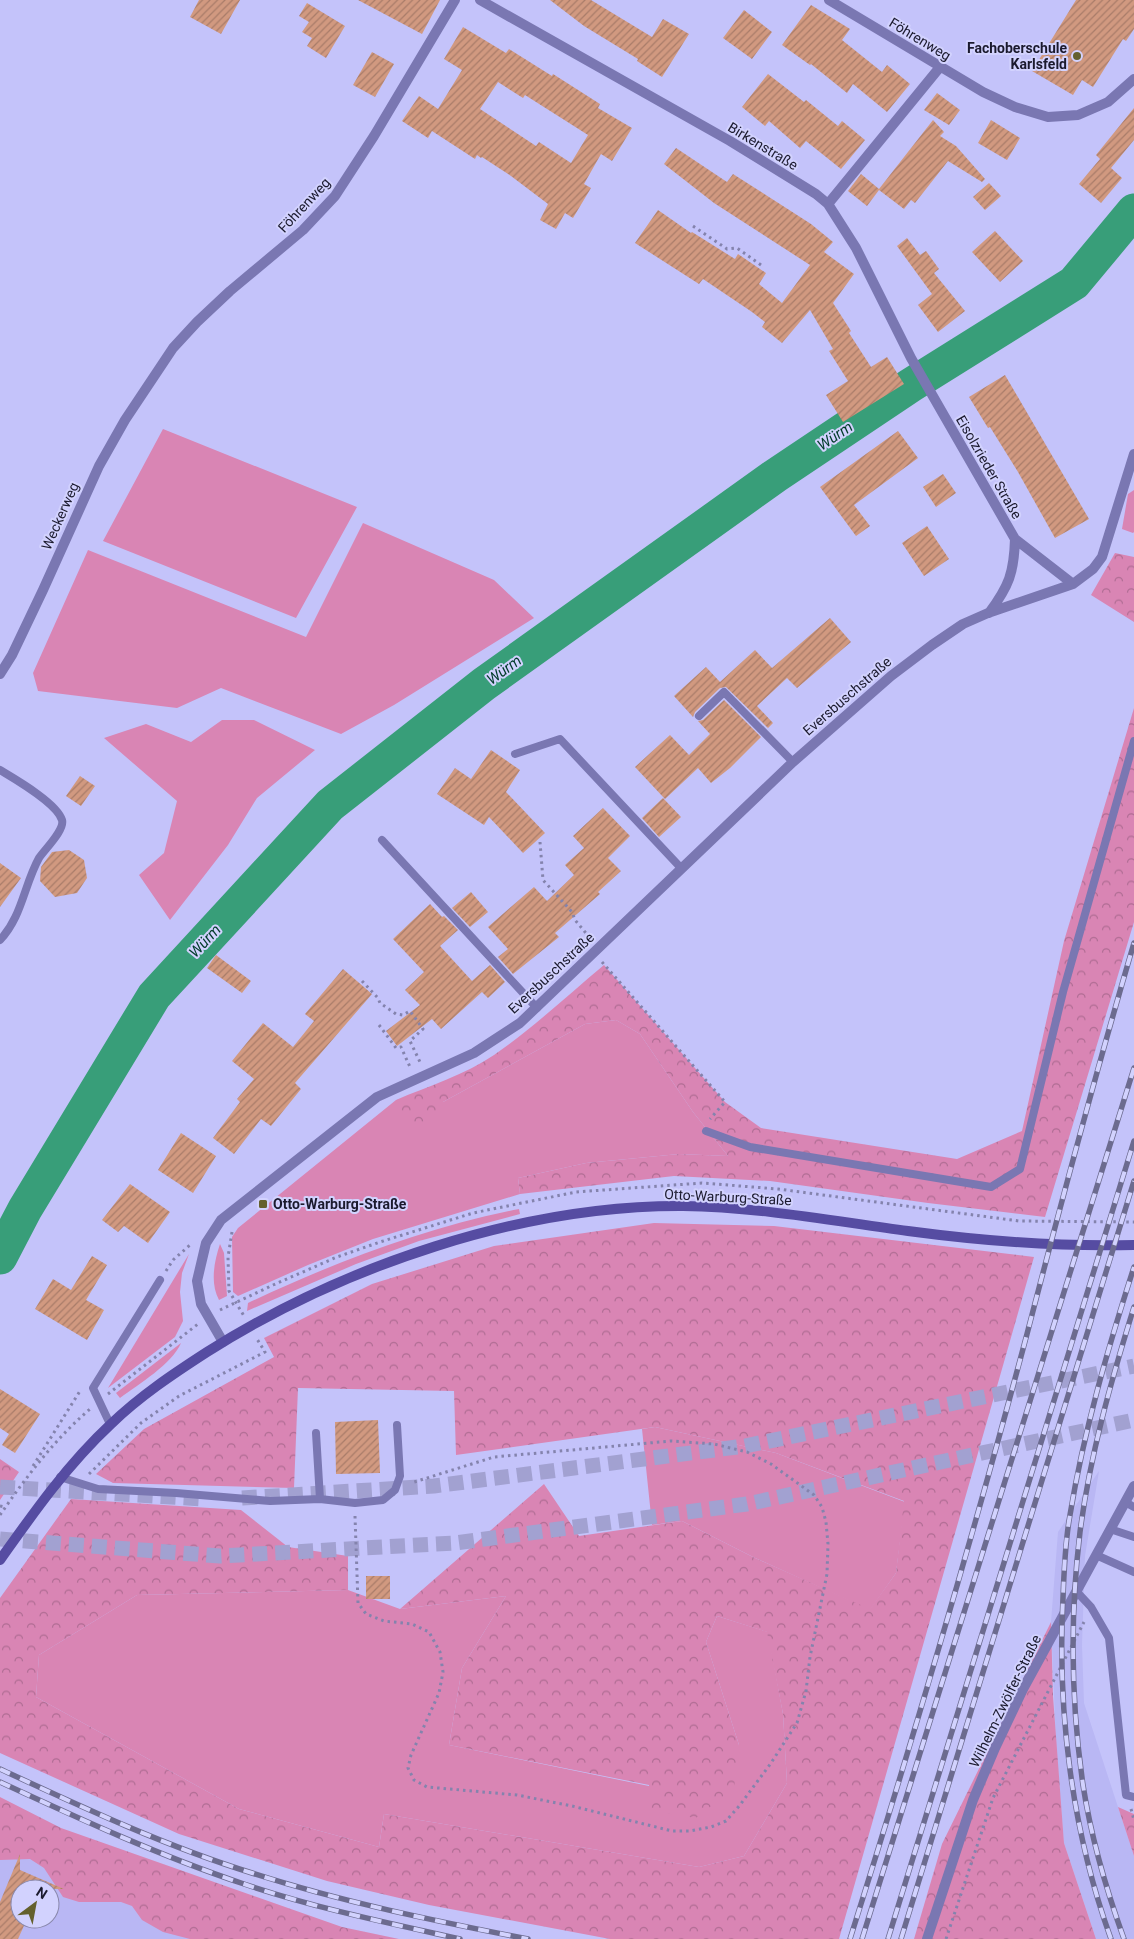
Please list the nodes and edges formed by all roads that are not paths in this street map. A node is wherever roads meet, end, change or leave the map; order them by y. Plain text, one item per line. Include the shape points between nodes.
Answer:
1 (455, 0) edge
2 (480, 0) edge
3 (829, 0) edge
4 (940, 67) junction
5 (1134, 79) edge
6 (828, 204) junction
7 (155, 375) joint
8 (939, 408) joint
9 (1134, 454) edge
10 (1015, 539) junction
11 (1073, 584) junction
12 (988, 613) junction
13 (0, 674) edge
14 (699, 716) dead end
15 (1134, 741) edge
16 (515, 754) dead end
17 (793, 762) junction
18 (0, 770) edge
19 (382, 840) dead end
20 (681, 868) junction
21 (0, 940) edge
22 (537, 1008) junction
23 (706, 1131) road end
24 (1134, 1245) edge
25 (160, 1280) dead end
26 (223, 1342) junction
27 (110, 1424) junction
28 (397, 1425) dead end
29 (316, 1433) dead end
30 (60, 1477) junction
31 (1134, 1486) edge
32 (320, 1499) junction
33 (1129, 1505) edge
34 (1110, 1529) junction
35 (1134, 1537) edge
36 (1096, 1555) junction
37 (0, 1560) edge
38 (1134, 1572) edge
39 (1077, 1592) junction
40 (1134, 1797) edge
41 (927, 1939) edge

1 - 7 street, Föhrenweg via 335,196 303,230 197,322 173,348
2 - 6 street, Birkenstraße via 730,141
3 - 4 street, Föhrenweg
4 - 5 street, Föhrenweg via 1015,107 1048,117 1078,115 1108,102
4 - 6 street
6 - 8 street, Birkenstraße via 859,254
7 - 13 street, Weckerweg via 99,466 43,590
8 - 10 street, Eisolzrieder Straße
9 - 11 street, Eversbuschstraße via 1102,557 1093,570
10 - 11 street, Eisolzrieder Straße
10 - 12 street, Eisolzrieder Straße via 1014,565 1004,592
11 - 12 street, Eversbuschstraße
12 - 17 street, Eversbuschstraße via 954,629 918,655
14 - 17 lane via 724,692
15 - 23 lane via 1064,992 1020,1169 991,1187 750,1147
16 - 20 lane via 560,739
17 - 20 street, Eversbuschstraße
18 - 21 lane via 41,797 57,811 62,821 61,828 39,858 18,915
19 - 22 lane
20 - 22 street, Eversbuschstraße
22 - 26 street, Eversbuschstraße via 474,1053 377,1097 221,1220 206,1243 197,1281 201,1304
24 - 26 main road, Otto-Warburg-Straße via 1026,1244 768,1211 681,1206 599,1211 520,1224 381,1265 296,1301
25 - 27 lane via 93,1388
26 - 27 main road via 173,1374
27 - 30 main road
28 - 32 lane via 400,1476 395,1490 383,1500 355,1503
29 - 32 lane
30 - 32 lane via 98,1489 270,1501
30 - 37 main road
31 - 33 street, Wilhelm-Zwölfer-Straße
33 - 34 street, Wilhelm-Zwölfer-Straße
34 - 35 lane
34 - 36 street, Wilhelm-Zwölfer-Straße
36 - 38 lane
36 - 39 street, Wilhelm-Zwölfer-Straße
39 - 40 lane via 1091,1607 1109,1638 1126,1795
39 - 41 street, Wilhelm-Zwölfer-Straße via 1023,1689 995,1748

